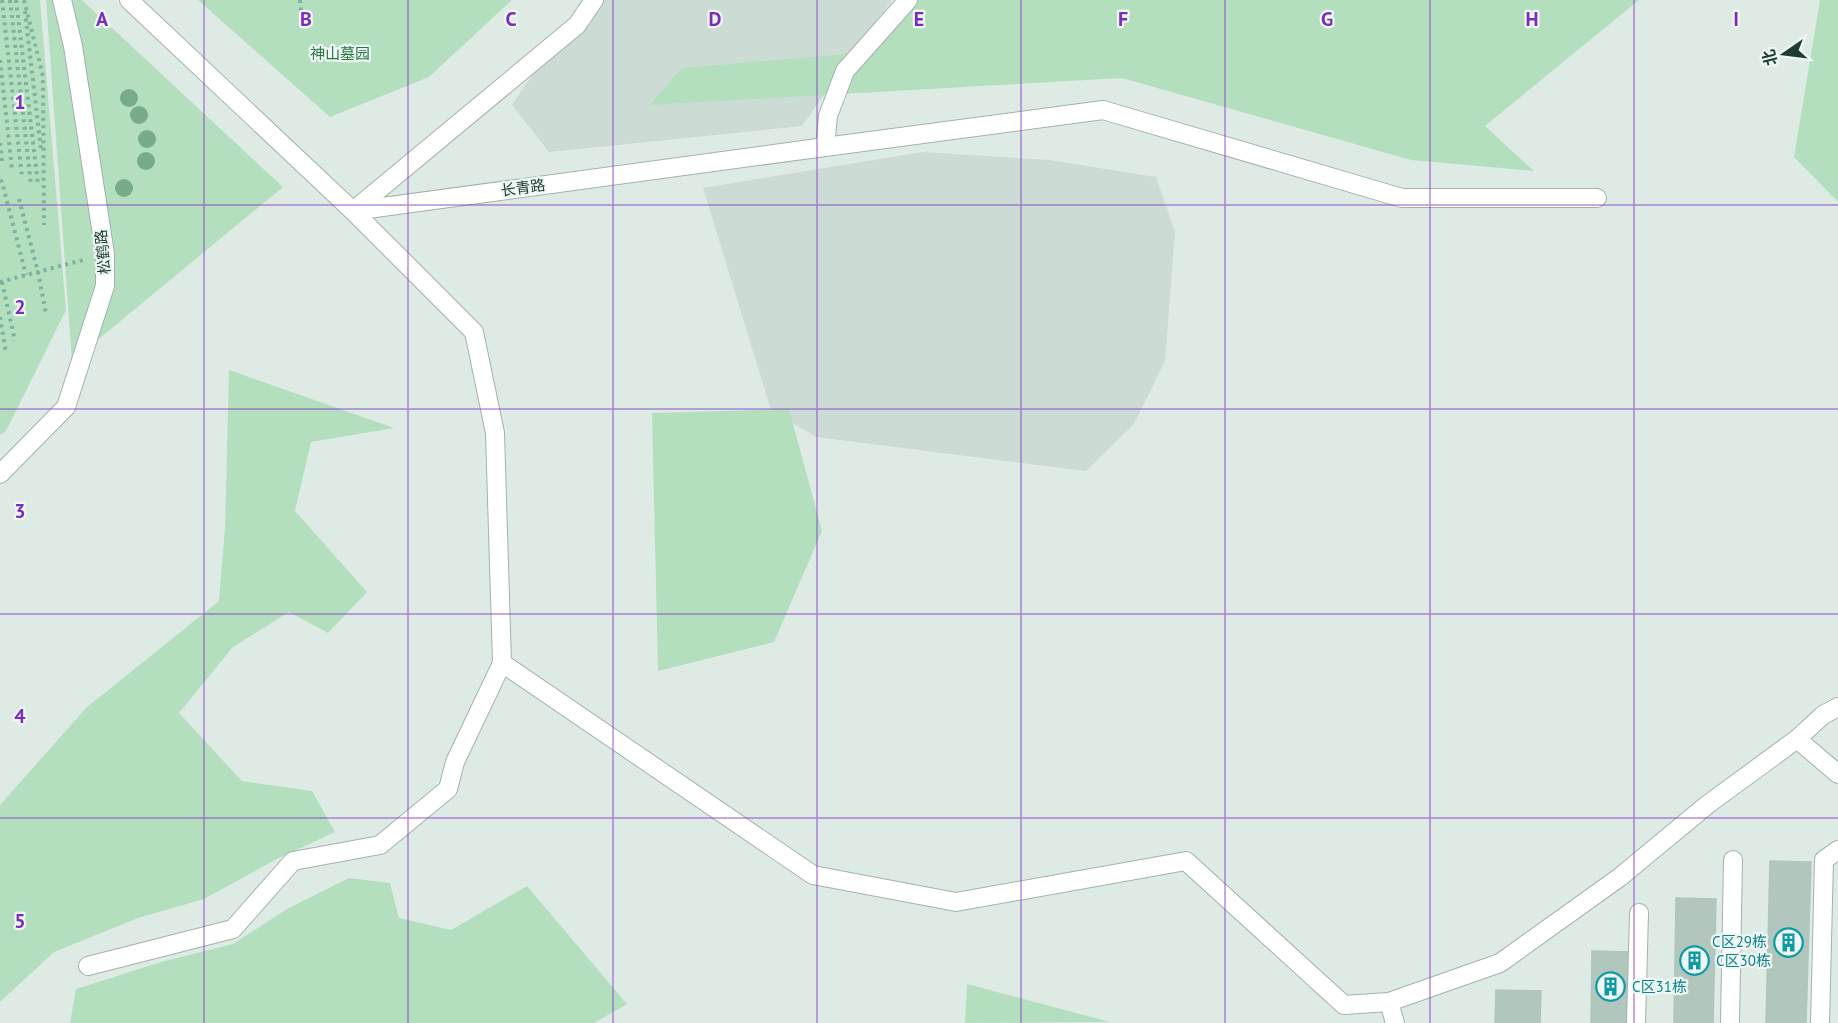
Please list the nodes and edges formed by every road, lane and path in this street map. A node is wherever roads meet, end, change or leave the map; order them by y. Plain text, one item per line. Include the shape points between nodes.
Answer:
1 (2, 0) edge
2 (10, 0) edge
3 (16, 0) edge
4 (24, 0) edge
5 (62, 0) edge
6 (129, 0) edge
7 (300, 0) edge
8 (594, 0) edge
9 (908, 0) edge
10 (301, 11) dead end
11 (0, 60) edge
12 (0, 143) edge
13 (825, 147) junction
14 (2, 160) dead end
15 (44, 168) junction
16 (12, 169) dead end
17 (22, 177) dead end
18 (0, 180) edge
19 (31, 184) dead end
20 (38, 184) dead end
21 (1597, 198) dead end
22 (19, 199) dead end
23 (353, 211) junction
24 (44, 225) dead end
25 (105, 254) junction
26 (38, 272) junction
27 (26, 275) junction
28 (1, 282) edge
29 (46, 314) dead end
30 (0, 317) edge
31 (15, 342) dead end
32 (6, 353) dead end
33 (0, 474) edge
34 (502, 663) junction
35 (1838, 707) edge
36 (1797, 739) junction
37 (1838, 774) edge
38 (1838, 850) edge
39 (1734, 860) dead end
40 (1639, 913) dead end
41 (88, 966) dead end
42 (1389, 1002) junction
43 (1395, 1023) edge
44 (1636, 1023) edge
45 (1730, 1023) edge
46 (1820, 1023) edge

1 - 17 path
2 - 19 path
3 - 20 path
4 - 15 path
4 - 15 path via 43,76
5 - 25 street, 松鹤路 via 73,46
6 - 23 street
7 - 10 path
8 - 23 street via 577,25
9 - 13 street via 845,71 828,116
11 - 16 path
12 - 14 path
13 - 21 street, 长青路 via 1103,110 1402,198
13 - 23 street, 长青路
15 - 24 path
18 - 27 path
22 - 26 path
23 - 34 street via 474,332 495,433
25 - 26 path
25 - 33 street, 松鹤路 via 105,286 66,407
26 - 27 path
26 - 29 path
27 - 28 path
28 - 31 path
30 - 32 path
34 - 41 street via 455,762 448,789 380,845 293,861 232,929
34 - 42 street via 813,875 956,902 1186,861 1344,1005
35 - 36 street
36 - 37 street
36 - 42 street via 1707,805 1620,877 1500,963
38 - 46 street via 1824,860
39 - 45 street
40 - 44 street
42 - 43 street

